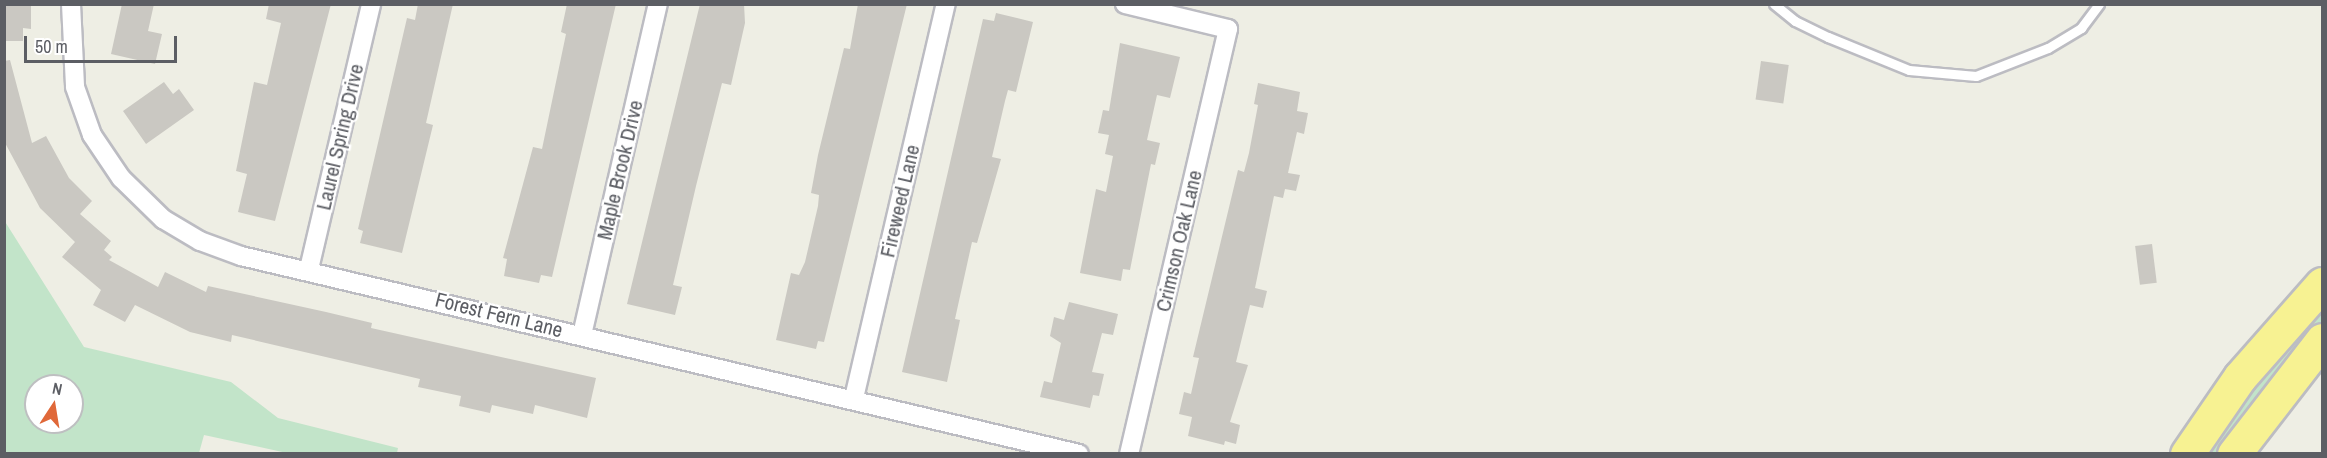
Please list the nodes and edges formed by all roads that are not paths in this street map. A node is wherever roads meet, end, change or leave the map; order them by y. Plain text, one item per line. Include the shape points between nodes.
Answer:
1 (71, 4) edge
2 (371, 4) edge
3 (658, 4) edge
4 (946, 4) edge
5 (1125, 4) edge
6 (1774, 4) edge
7 (2099, 4) edge
8 (309, 269) junction
9 (2322, 284) edge
10 (582, 335) junction
11 (2322, 340) edge
12 (854, 398) junction
13 (1079, 453) edge
14 (1129, 453) edge
15 (2187, 453) edge
16 (2234, 453) edge

1 - 8 street, Forest Fern Lane via 75,87 92,135 121,178 162,219 200,241 241,256
2 - 8 street, Laurel Spring Drive
3 - 10 street, Maple Brook Drive
4 - 12 street, Fireweed Lane
5 - 14 street, Crimson Oak Lane via 1228,29
6 - 7 lane via 1795,21 1909,70 1976,75 2048,48 2081,28
8 - 10 street, Forest Fern Lane
9 - 15 highway via 2240,377
10 - 12 street, Forest Fern Lane
11 - 16 highway
12 - 13 street, Forest Fern Lane

